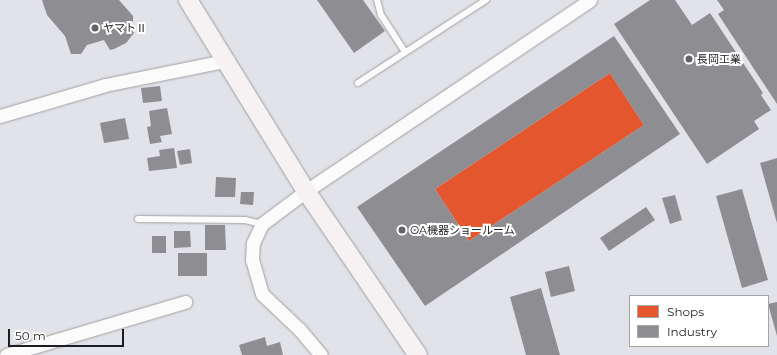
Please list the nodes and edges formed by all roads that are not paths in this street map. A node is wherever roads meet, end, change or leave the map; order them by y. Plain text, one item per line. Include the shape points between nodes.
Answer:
1 (188, 0) edge
2 (378, 0) edge
3 (486, 0) edge
4 (590, 0) edge
5 (405, 52) junction
6 (224, 61) junction
7 (358, 84) dead end
8 (0, 116) edge
9 (306, 191) junction
10 (138, 219) dead end
11 (262, 224) junction
12 (185, 302) dead end
13 (6, 355) edge
14 (321, 355) edge
15 (418, 355) edge

1 - 6 street
2 - 5 lane via 381,15
3 - 5 lane
4 - 9 street
5 - 7 lane
6 - 8 street via 106,86
6 - 9 street
9 - 11 street
9 - 15 street
10 - 11 lane via 245,220
11 - 14 street via 253,243 252,260 262,294 300,330
12 - 13 street

